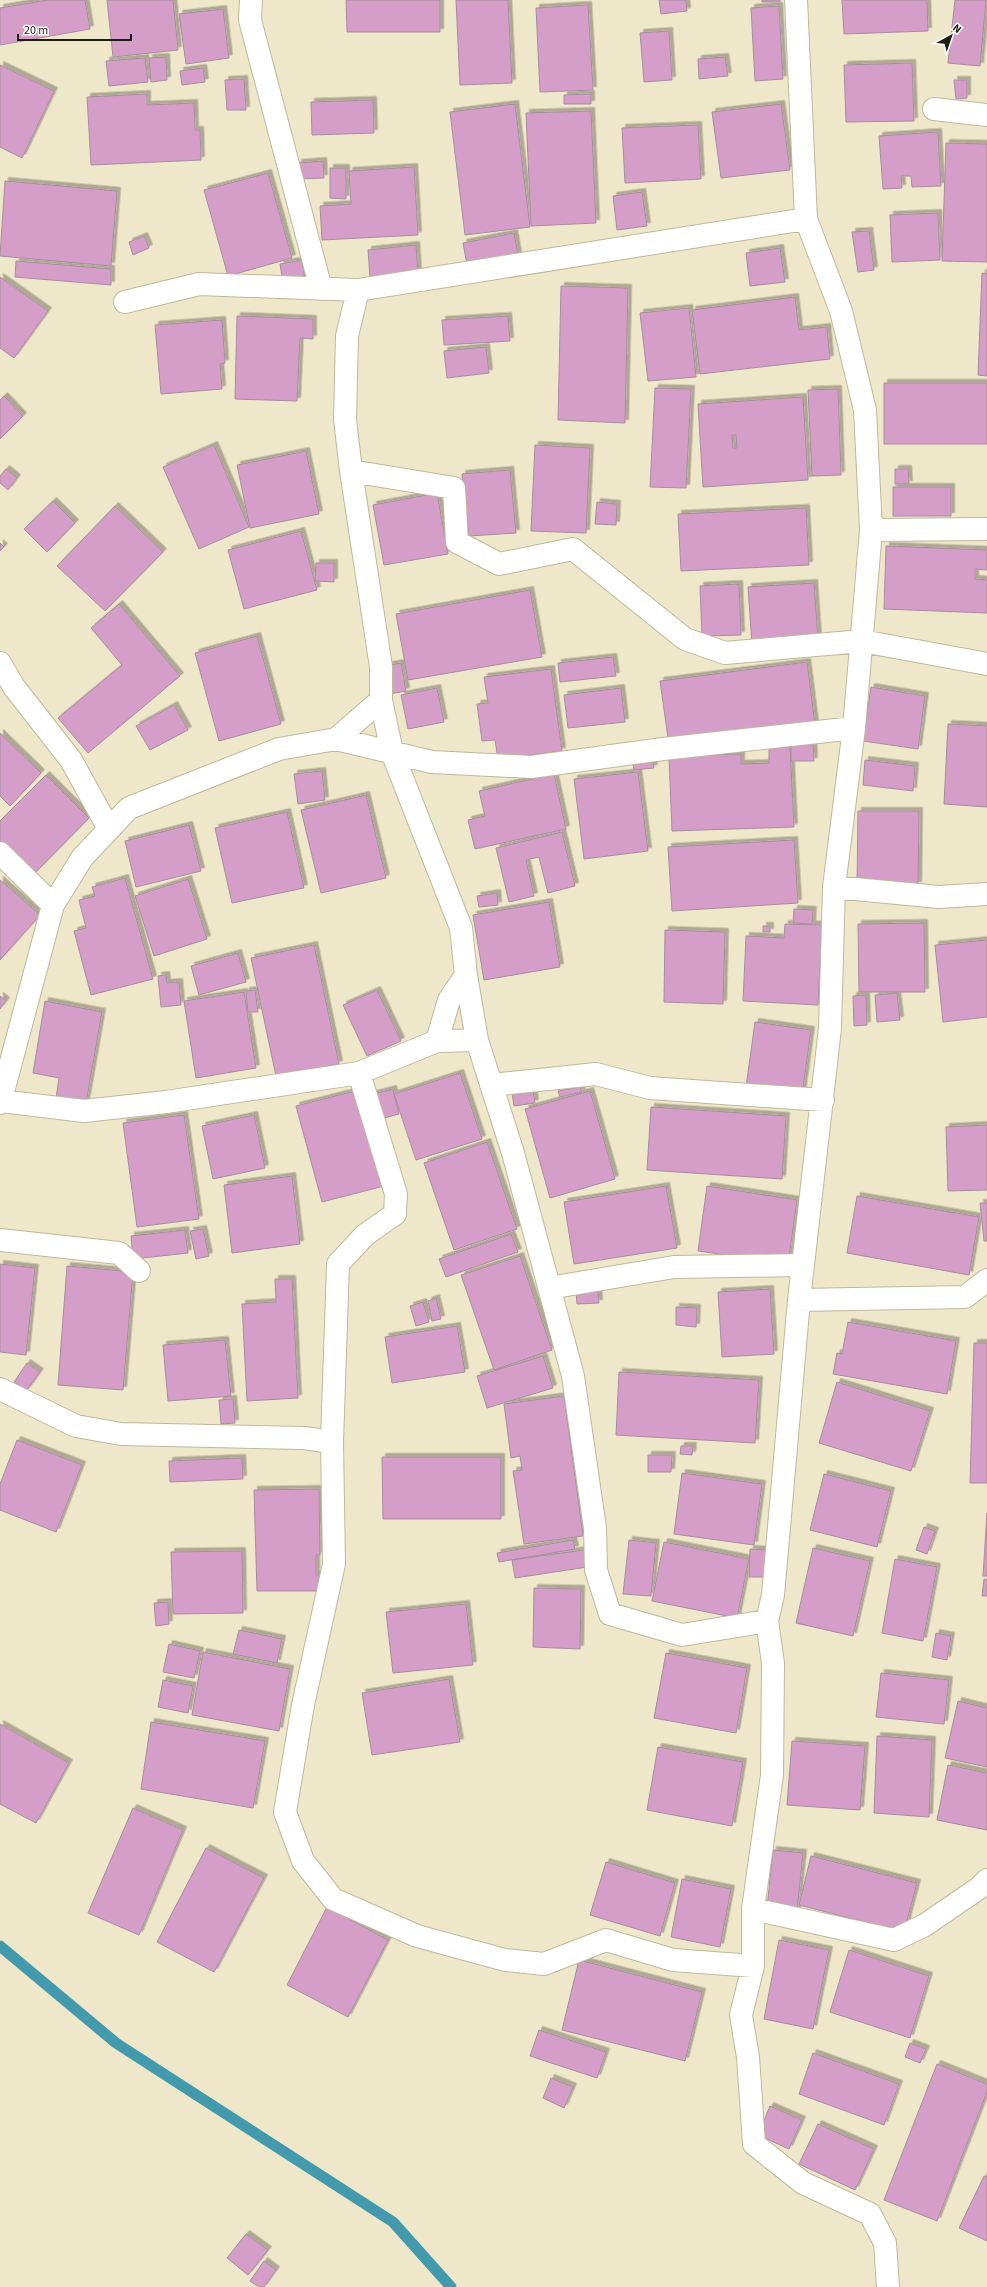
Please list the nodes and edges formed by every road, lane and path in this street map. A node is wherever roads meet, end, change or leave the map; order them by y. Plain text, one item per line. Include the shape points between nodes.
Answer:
1 (251, 0) edge
2 (796, 0) edge
3 (934, 109) dead end
4 (987, 115) edge
5 (806, 219) junction
6 (321, 289) junction
7 (358, 290) junction
8 (125, 302) dead end
9 (350, 471) junction
10 (987, 529) edge
11 (871, 530) junction
12 (862, 641) junction
13 (0, 663) edge
14 (987, 664) edge
15 (382, 700) junction
16 (854, 728) junction
17 (336, 739) junction
18 (392, 752) junction
19 (109, 829) junction
20 (0, 853) edge
21 (834, 887) junction
22 (987, 894) edge
23 (53, 905) junction
24 (466, 975) junction
25 (477, 1040) junction
26 (437, 1041) junction
27 (359, 1073) junction
28 (491, 1085) junction
29 (822, 1100) junction
30 (0, 1102) edge
31 (0, 1240) edge
32 (803, 1265) junction
33 (139, 1271) dead end
34 (987, 1280) edge
35 (549, 1288) junction
36 (799, 1300) junction
37 (0, 1390) edge
38 (332, 1442) junction
39 (767, 1621) junction
40 (987, 1880) edge
41 (753, 1909) junction
42 (753, 1966) junction
43 (888, 2287) edge

1 - 6 street via 250,20
2 - 5 street
3 - 4 street
5 - 7 street
5 - 11 street via 842,311 865,410
6 - 7 street
6 - 8 street via 199,284
7 - 9 street via 347,336 345,419
9 - 12 street via 454,488 457,542 499,564 573,549 685,639 725,653
9 - 15 street via 381,667
10 - 11 street
11 - 12 street
12 - 14 street
12 - 16 street
13 - 19 street via 14,687 71,760
15 - 17 street
15 - 18 street
16 - 18 street via 663,749 531,768 432,762
16 - 21 street
17 - 18 street
17 - 19 street via 279,748 129,808
18 - 24 street via 462,928
19 - 23 street via 82,858
20 - 23 street
21 - 22 street via 939,897
21 - 29 street via 830,1028
23 - 30 street
24 - 25 street
24 - 26 street via 449,1000
25 - 26 street
25 - 28 street
26 - 27 street
27 - 30 street via 166,1102 84,1111
27 - 38 street via 396,1194 394,1214 365,1235 338,1264
28 - 29 street via 596,1074 650,1088
28 - 35 street via 513,1153
29 - 32 street
31 - 33 street via 119,1253
32 - 35 street via 674,1267
32 - 36 street
34 - 36 street via 965,1298
35 - 39 street via 573,1376 595,1528 596,1570 610,1614 682,1634
36 - 39 street via 773,1595
37 - 38 street via 76,1426 121,1434 304,1438
38 - 42 street via 334,1564 303,1705 285,1812 304,1861 333,1899 417,1936 505,1960 544,1964 606,1940 673,1960
39 - 41 street via 773,1663 772,1775
40 - 41 street via 925,1925 894,1940
41 - 42 street
42 - 43 street via 741,2015 748,2057 754,2144 803,2183 870,2214 885,2243

